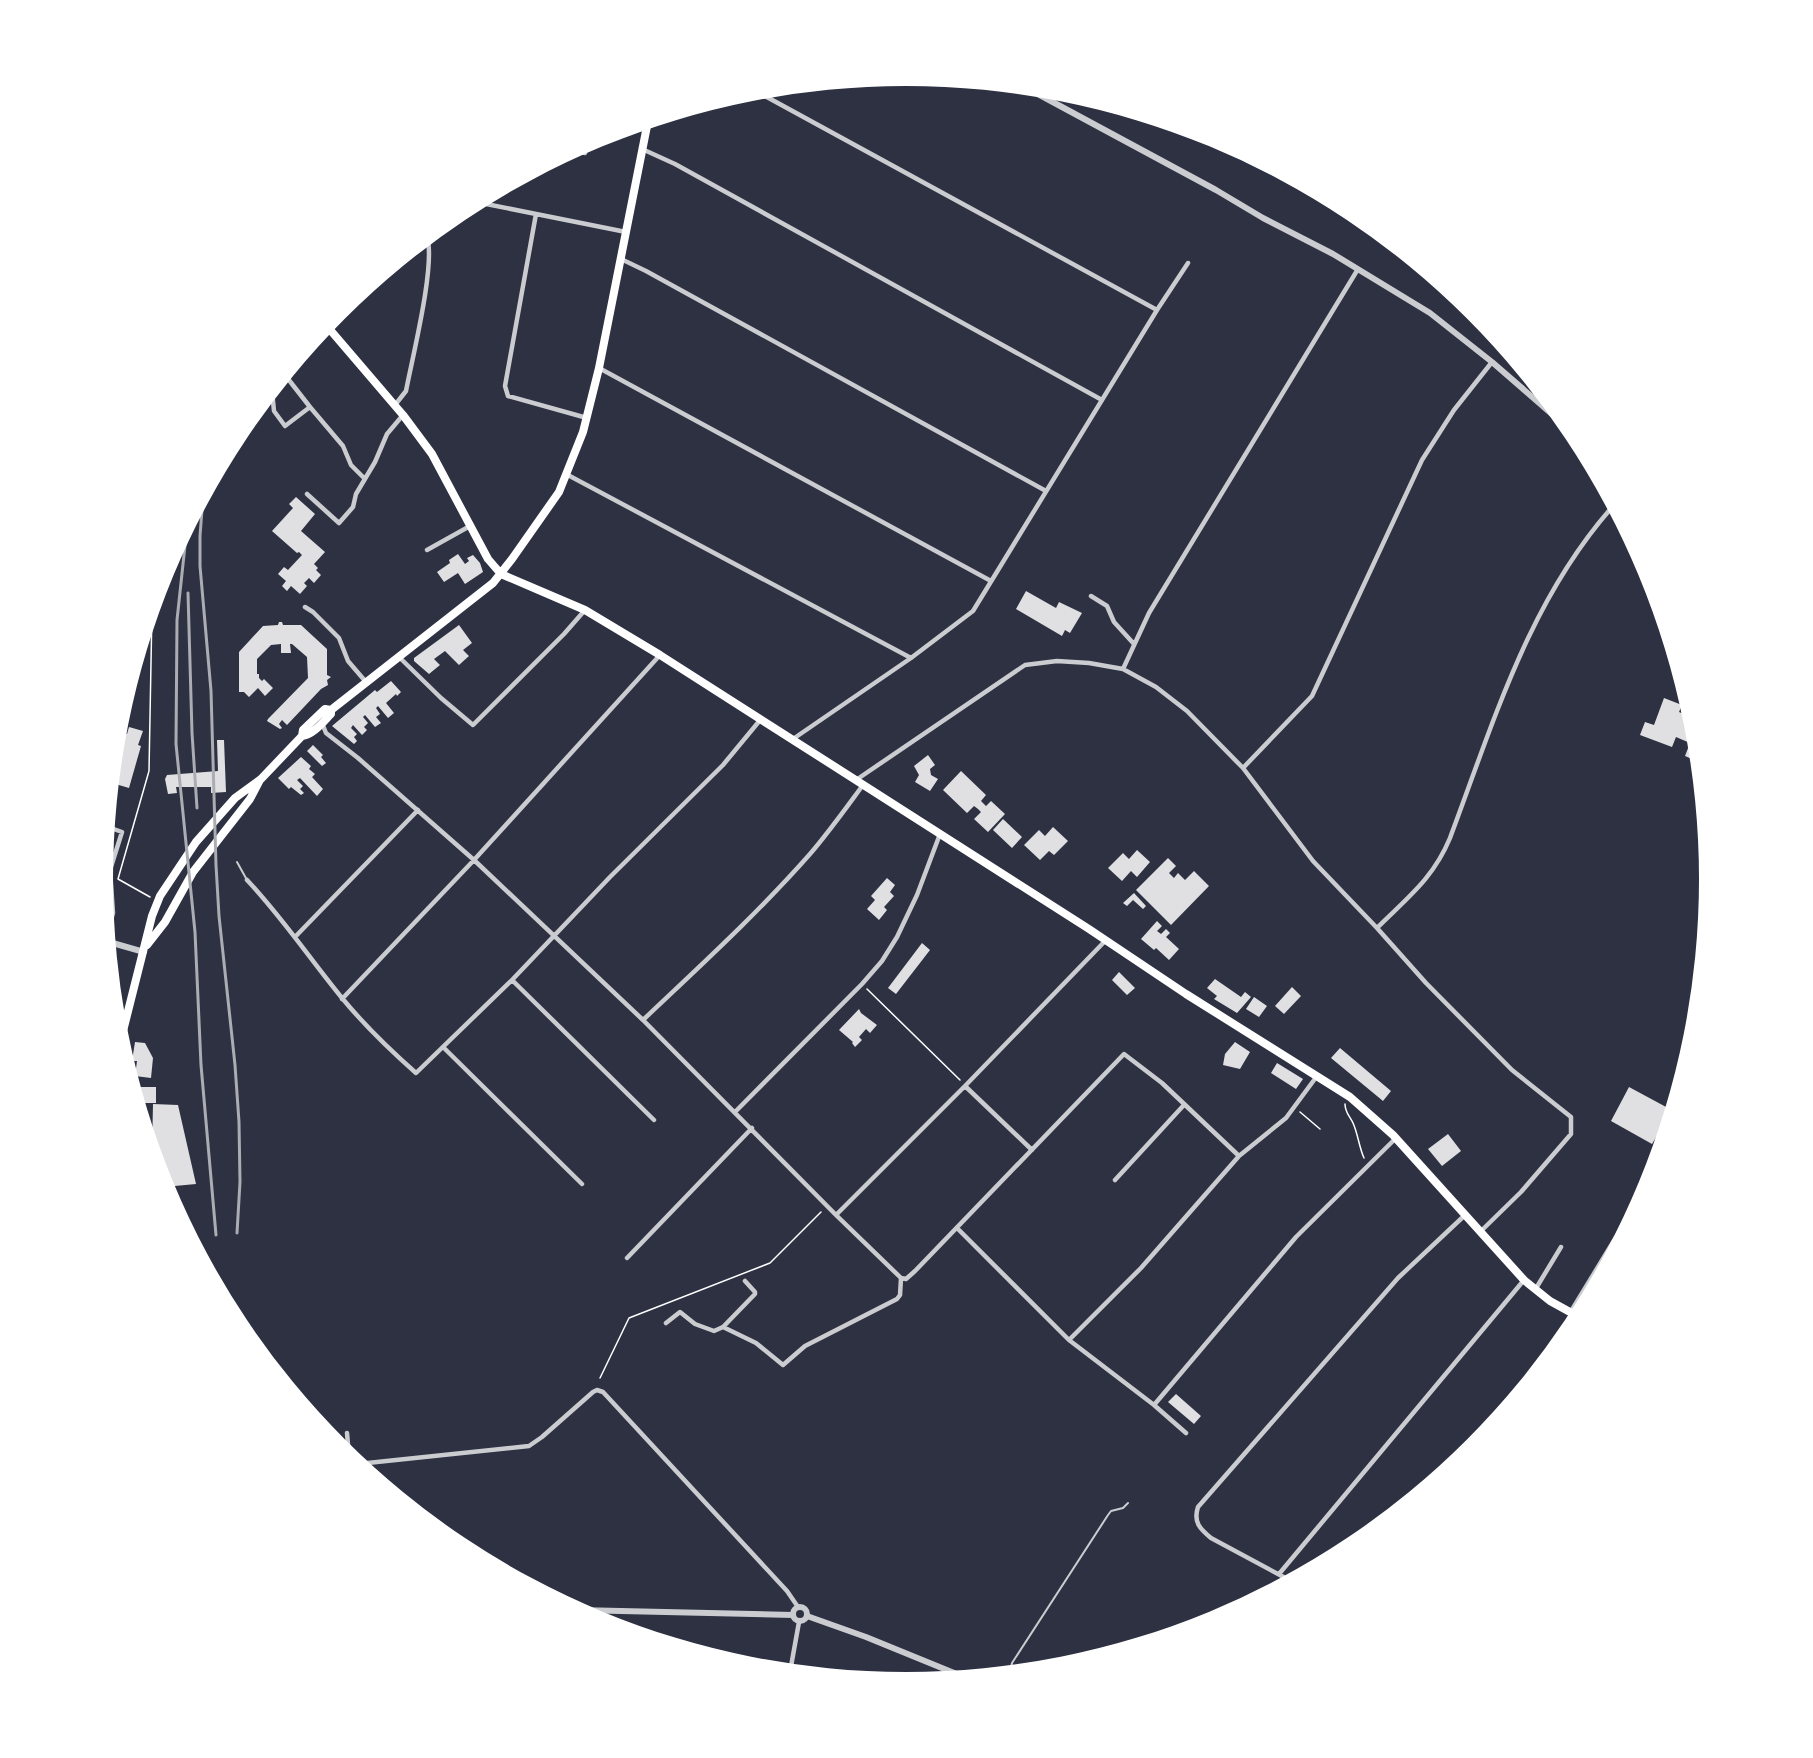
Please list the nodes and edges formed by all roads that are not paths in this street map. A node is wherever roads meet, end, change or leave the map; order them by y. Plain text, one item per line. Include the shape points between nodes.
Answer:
1 (769, 98) edge
2 (1043, 98) edge
3 (646, 130) edge
4 (642, 149) junction
5 (489, 205) edge
6 (536, 214) junction
7 (626, 232) junction
8 (430, 244) edge
9 (621, 259) junction
10 (1188, 263) dead end
11 (1358, 269) junction
12 (1157, 310) junction
13 (332, 332) edge
14 (1492, 362) junction
15 (599, 368) junction
16 (290, 381) edge
17 (1102, 400) junction
18 (273, 402) edge
19 (394, 405) junction
20 (310, 407) junction
21 (1544, 407) edge
22 (403, 415) junction
23 (588, 419) junction
24 (566, 474) junction
25 (365, 479) junction
26 (1046, 491) junction
27 (307, 494) dead end
28 (1609, 511) edge
29 (470, 526) junction
30 (427, 550) dead end
31 (501, 574) junction
32 (991, 581) junction
33 (1091, 596) dead end
34 (305, 607) dead end
35 (585, 610) junction
36 (1134, 644) junction
37 (660, 655) junction
38 (399, 657) junction
39 (910, 658) junction
40 (1123, 669) junction
41 (366, 682) junction
42 (331, 710) junction
43 (760, 719) junction
44 (322, 723) junction
45 (302, 736) junction
46 (792, 739) junction
47 (1243, 768) junction
48 (261, 779) junction
49 (860, 783) junction
50 (418, 810) junction
51 (115, 829) edge
52 (939, 834) junction
53 (114, 858) edge
54 (474, 860) junction
55 (237, 862) dead end
56 (247, 880) joint
57 (1377, 928) junction
58 (554, 936) junction
59 (295, 938) junction
60 (1106, 940) junction
61 (116, 944) edge
62 (144, 951) junction
63 (512, 980) junction
64 (342, 999) junction
65 (126, 1020) edge
66 (643, 1020) junction
67 (443, 1047) junction
68 (1317, 1076) junction
69 (965, 1086) junction
70 (1183, 1106) junction
71 (735, 1112) junction
72 (654, 1120) dead end
73 (752, 1128) junction
74 (1396, 1138) junction
75 (1032, 1149) junction
76 (1239, 1156) junction
77 (1115, 1180) dead end
78 (582, 1184) dead end
79 (836, 1215) junction
80 (1464, 1215) junction
81 (957, 1228) junction
82 (1480, 1232) junction
83 (1562, 1247) dead end
84 (627, 1258) dead end
85 (1603, 1258) edge
86 (901, 1278) junction
87 (1524, 1280) junction
88 (745, 1281) dead end
89 (1535, 1290) junction
90 (1570, 1313) joint
91 (666, 1323) dead end
92 (723, 1327) junction
93 (1070, 1341) junction
94 (1154, 1405) junction
95 (347, 1433) dead end
96 (1186, 1433) dead end
97 (348, 1443) edge
98 (369, 1463) edge
99 (1128, 1503) dead end
100 (1279, 1574) junction
101 (1283, 1577) edge
102 (798, 1607) junction
103 (600, 1611) edge
104 (793, 1615) junction
105 (807, 1616) junction
106 (799, 1622) junction
107 (791, 1664) edge
108 (1011, 1666) edge
109 (950, 1671) edge

1 - 12 street
2 - 11 street
3 - 4 main road
4 - 7 main road
4 - 17 street
5 - 6 street
6 - 7 street
6 - 23 street via 505,386 508,396
7 - 9 main road
8 - 19 street via 406,391
9 - 15 main road
9 - 26 street
10 - 12 street
11 - 14 street via 1430,313
11 - 36 street via 1149,613
12 - 17 street
13 - 19 main road
14 - 21 street
14 - 47 street via 1422,460 1312,696
15 - 23 main road
15 - 32 street
16 - 20 street
17 - 26 street
18 - 20 street via 274,411 285,426
19 - 22 main road
20 - 25 street via 344,446 351,465
22 - 25 street via 387,434
22 - 29 main road via 432,453
23 - 24 main road
24 - 31 main road via 559,492
24 - 39 street
25 - 27 street via 352,507 339,522
26 - 32 street
28 - 57 street via 1576,551 1527,637 1436,866
29 - 30 street
29 - 31 main road
31 - 35 main road
31 - 38 main road
32 - 39 street via 973,612
33 - 36 street via 1107,606 1114,622
34 - 41 street via 339,638 348,661
35 - 37 main road
35 - 38 street via 473,725
36 - 40 street
37 - 43 main road
37 - 54 street
38 - 41 main road
39 - 46 street
40 - 47 street via 1156,687 1186,711
40 - 49 street via 1057,661 1025,665
41 - 42 main road
42 - 44 main road
42 - 45 main road via 320,714 303,730
43 - 46 main road
43 - 58 street via 723,765
44 - 45 main road
44 - 50 street via 326,733
45 - 48 main road
46 - 49 main road
47 - 57 street via 1312,861
48 - 62 main road via 194,872
48 - 62 main road via 235,798 196,842 160,896
49 - 52 main road
49 - 66 street via 812,852 735,933
50 - 54 street
50 - 59 street
51 - 53 street via 122,832
52 - 60 main road
52 - 71 street via 917,895 882,961
54 - 58 street
54 - 64 street
55 - 56 lane
56 - 59 street
57 - 82 street via 1512,1070 1570,1117 1571,1134
58 - 63 street
58 - 66 street
59 - 64 street
60 - 68 main road
60 - 69 street
61 - 62 street
62 - 65 main road
63 - 67 street
63 - 72 street
64 - 67 street via 416,1073
66 - 71 street
67 - 78 street
68 - 74 main road via 1346,1094
68 - 76 street via 1276,1128
69 - 75 street
69 - 79 street
70 - 75 street via 1124,1054
70 - 76 street
70 - 77 street
71 - 73 street
73 - 79 street
73 - 84 street
74 - 80 main road
74 - 94 street via 1296,1237
75 - 81 street
76 - 93 street via 1141,1268
79 - 86 street
80 - 82 main road
80 - 100 street via 1398,1278 1198,1507 1196,1520 1211,1538
81 - 86 street via 910,1276
81 - 93 street
82 - 87 main road
83 - 89 street
85 - 90 street
86 - 92 street via 897,1299 805,1346 783,1365 756,1343
87 - 89 main road
87 - 100 street
88 - 92 street via 755,1294
89 - 90 main road
91 - 92 street via 680,1312 695,1324 714,1331
93 - 94 street
94 - 96 street
95 - 97 street
98 - 102 street via 529,1446 593,1392 603,1392 788,1591
99 - 108 lane via 1108,1515
100 - 101 street
102 - 104 street
102 - 105 street via 805,1609
103 - 104 street
104 - 106 street
105 - 106 street
105 - 109 street
106 - 107 street

